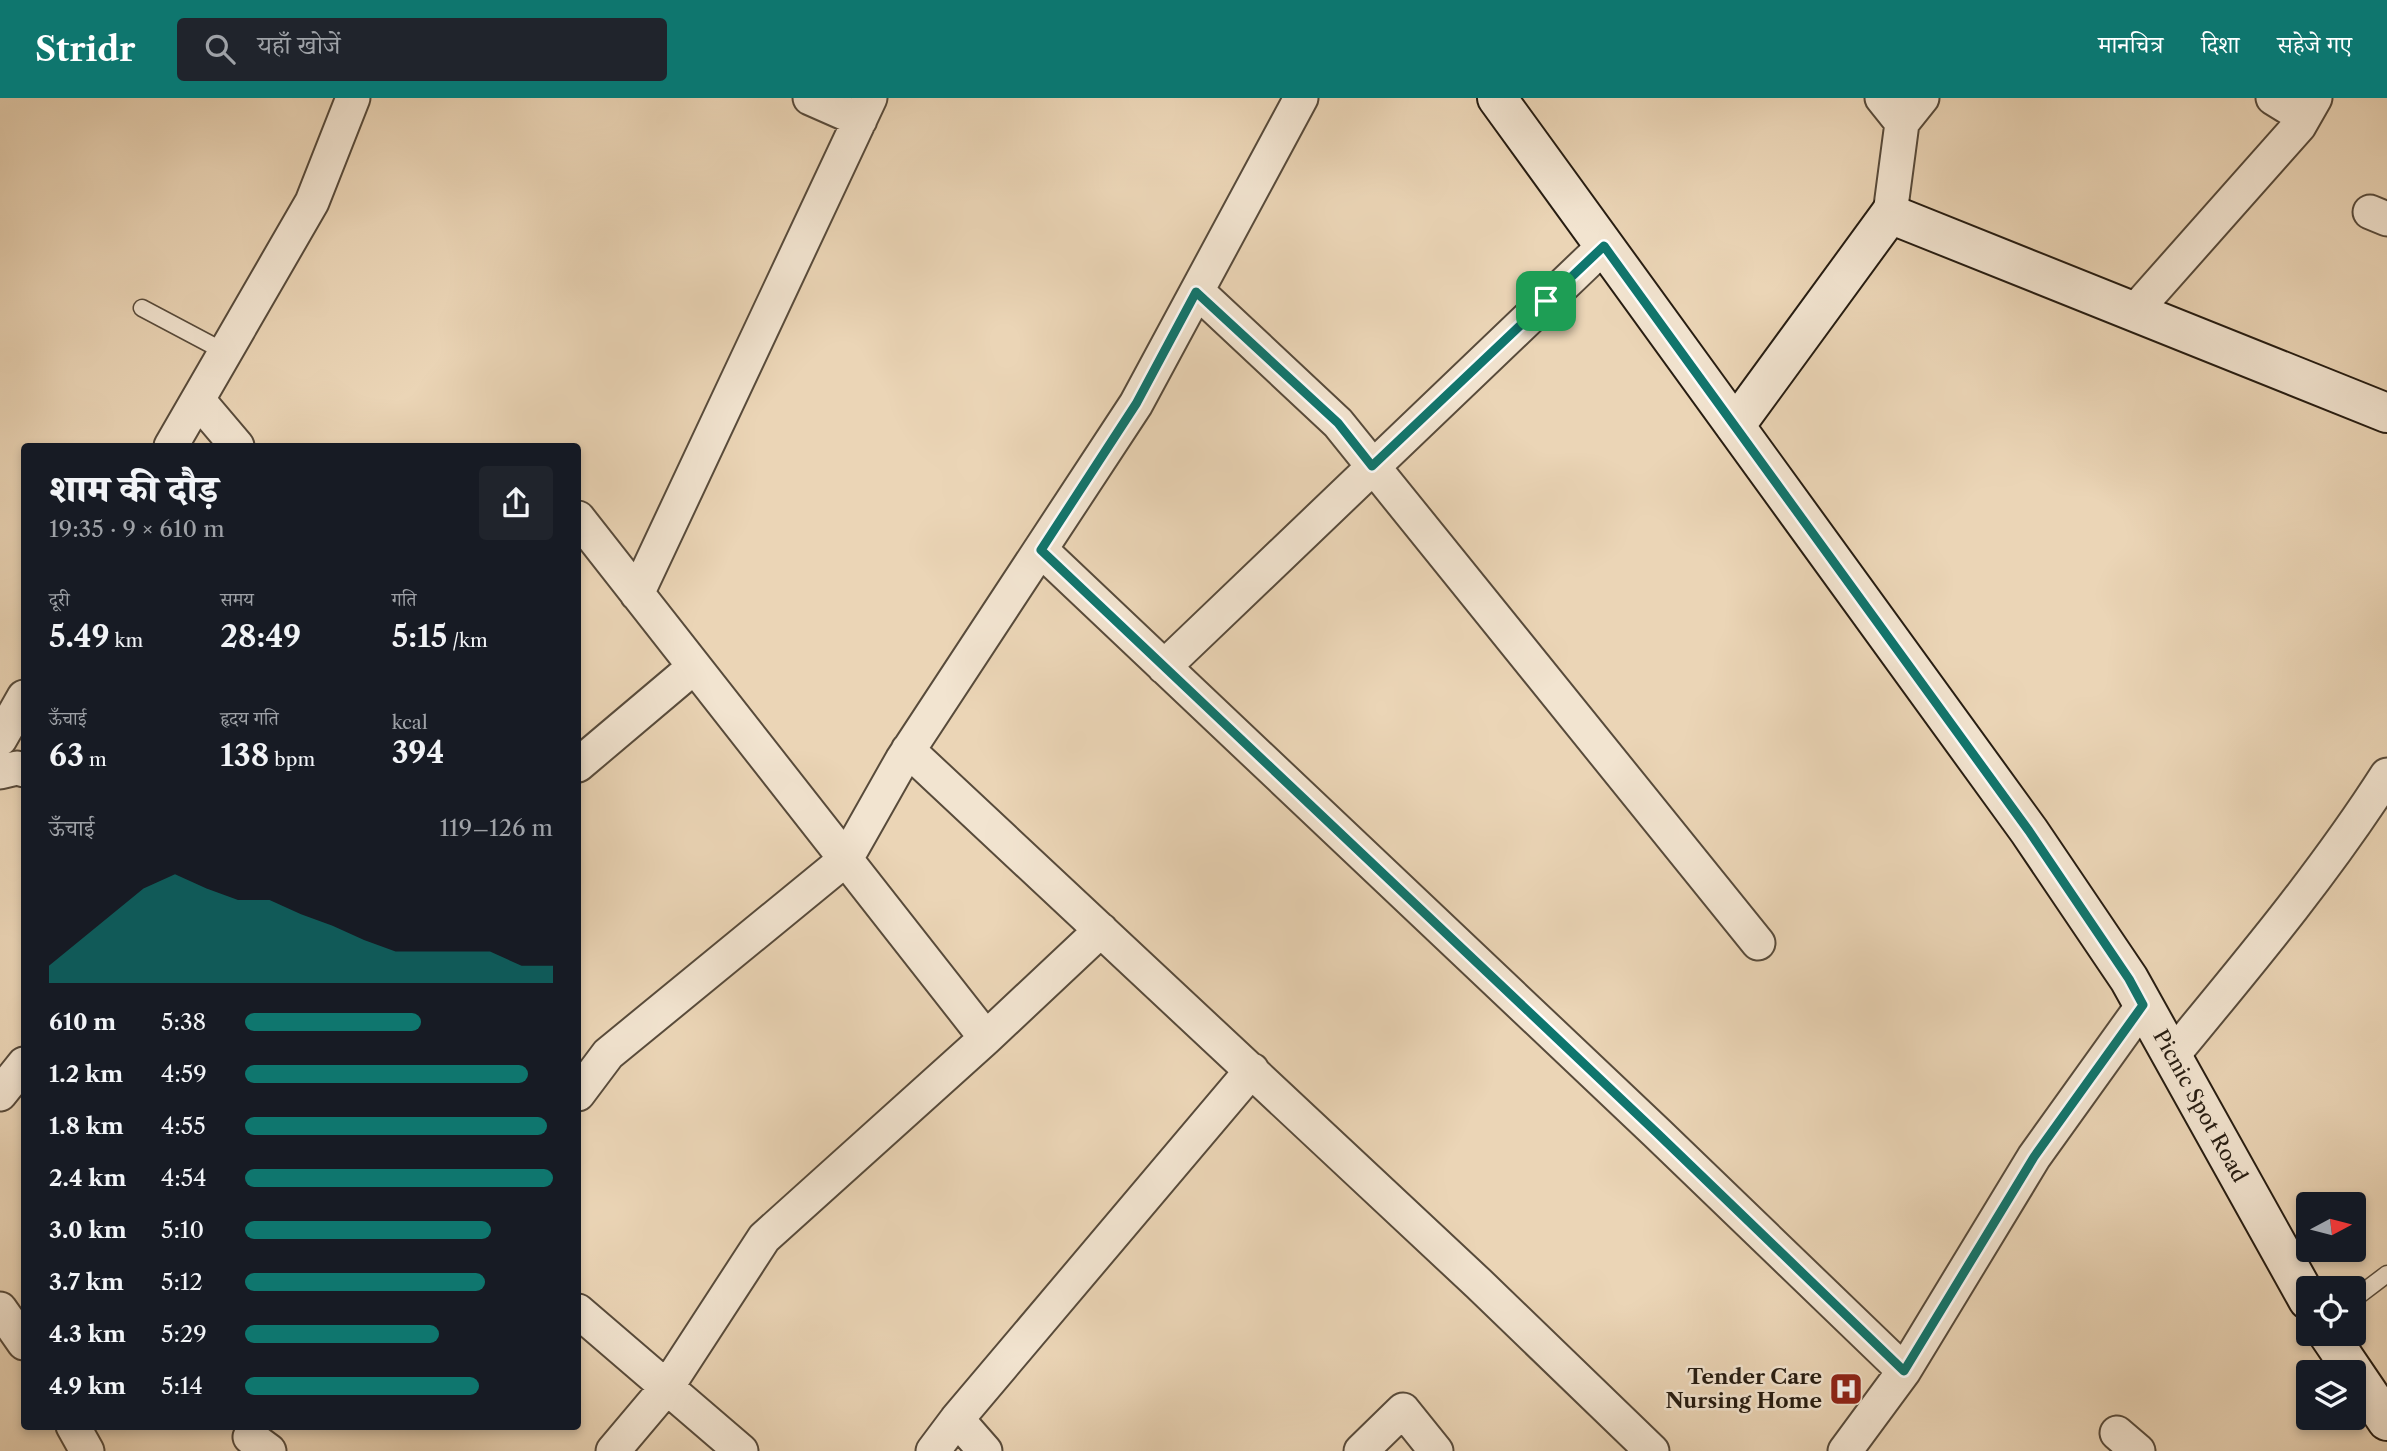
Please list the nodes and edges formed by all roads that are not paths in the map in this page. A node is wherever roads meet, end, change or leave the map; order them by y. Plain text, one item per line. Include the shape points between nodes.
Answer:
1 (353, 98) edge
2 (810, 98) edge
3 (1301, 98) edge
4 (1497, 98) edge
5 (2273, 98) edge
6 (1902, 106) edge
7 (2310, 107) edge
8 (865, 109) edge
9 (1890, 214) junction
10 (1604, 246) junction
11 (1196, 292) junction
12 (142, 308) dead end
13 (2134, 312) junction
14 (225, 352) junction
15 (198, 400) junction
16 (2387, 414) edge
17 (1735, 426) junction
18 (172, 443) edge
19 (234, 443) edge
20 (1372, 466) junction
21 (581, 522) edge
22 (1041, 550) junction
23 (637, 594) junction
24 (694, 667) junction
25 (1164, 667) junction
26 (21, 701) edge
27 (0, 738) edge
28 (908, 750) junction
29 (581, 762) edge
30 (21, 769) edge
31 (0, 772) edge
32 (2387, 775) edge
33 (846, 859) junction
34 (1101, 930) junction
35 (1758, 943) dead end
36 (2143, 1005) junction
37 (986, 1038) junction
38 (2172, 1056) junction
39 (21, 1068) edge
40 (1252, 1070) junction
41 (581, 1090) edge
42 (0, 1094) edge
43 (2387, 1274) edge
44 (2296, 1278) edge
45 (2366, 1290) edge
46 (0, 1309) edge
47 (581, 1314) edge
48 (21, 1339) edge
49 (2336, 1346) edge
50 (1904, 1371) junction
51 (667, 1387) junction
52 (957, 1419) junction
53 (2387, 1421) edge
54 (75, 1430) edge
55 (87, 1451) edge
56 (612, 1451) edge
57 (741, 1451) edge
58 (933, 1451) edge
59 (985, 1451) edge
60 (1362, 1451) edge
61 (1436, 1451) edge
62 (1652, 1451) edge
63 (1845, 1451) edge

1 - 14 street via 312,202
2 - 8 street
3 - 11 street
4 - 10 street, Picnic Spot Road
5 - 7 street
6 - 9 street
7 - 13 street via 2299,126
8 - 23 street
9 - 13 street
9 - 17 street
10 - 17 street, Picnic Spot Road
10 - 20 street
11 - 20 street via 1338,423
11 - 22 street via 1136,404
12 - 14 lane
13 - 16 street
14 - 15 street
15 - 18 street
15 - 19 street
17 - 36 street, Picnic Spot Road via 2029,831
20 - 25 street
20 - 35 street
21 - 23 street
22 - 25 street
22 - 28 street
23 - 24 street
24 - 29 street
24 - 33 street
25 - 50 street
26 - 27 street
28 - 33 street
28 - 34 street
30 - 31 street
32 - 38 street via 2343,842
33 - 37 street
33 - 41 street via 608,1054
34 - 37 street
34 - 40 street
36 - 38 street, Picnic Spot Road
36 - 50 street via 2034,1157
37 - 51 street via 764,1238
38 - 44 street, Picnic Spot Road
39 - 42 street
40 - 52 street
40 - 62 street
43 - 45 lane
46 - 48 street
47 - 51 street
49 - 53 street
50 - 63 street
51 - 56 street
51 - 57 street
52 - 58 street
52 - 59 street
54 - 55 street
60 - 61 street via 1403,1409

